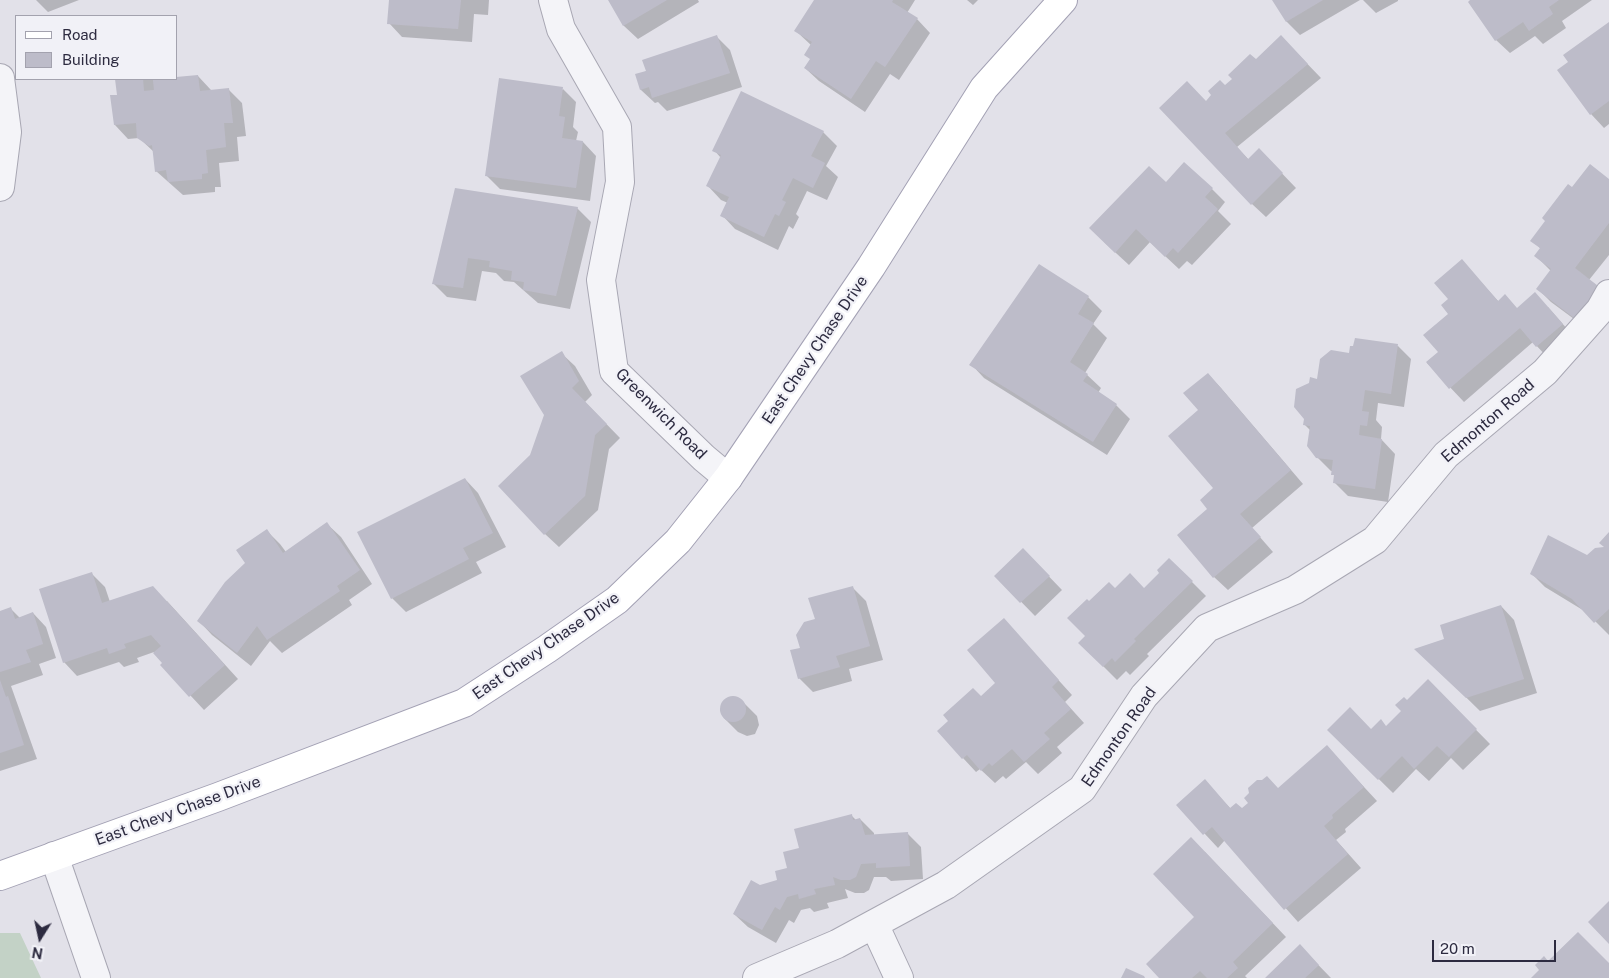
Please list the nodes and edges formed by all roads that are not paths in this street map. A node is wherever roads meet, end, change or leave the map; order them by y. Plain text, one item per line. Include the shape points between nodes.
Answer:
1 (553, 0) edge
2 (1063, 0) edge
3 (0, 78) edge
4 (0, 187) edge
5 (1609, 294) edge
6 (728, 478) junction
7 (54, 856) junction
8 (0, 876) edge
9 (874, 924) junction
10 (96, 978) edge
11 (758, 978) edge
12 (899, 978) edge

1 - 6 street, Greenwich Road via 561,29 617,127 620,182 601,280 614,371
2 - 6 main road, East Chevy Chase Drive via 984,88 872,267
3 - 4 street via 7,132
5 - 9 street, Edmonton Road via 1600,310 1545,372 1446,455 1375,540 1295,590 1207,628 1144,696 1082,789 946,886
6 - 7 main road, East Chevy Chase Drive via 678,541 616,600 464,703
7 - 8 main road, East Chevy Chase Drive
7 - 10 street
9 - 11 street, Edmonton Road via 838,944
9 - 12 street

